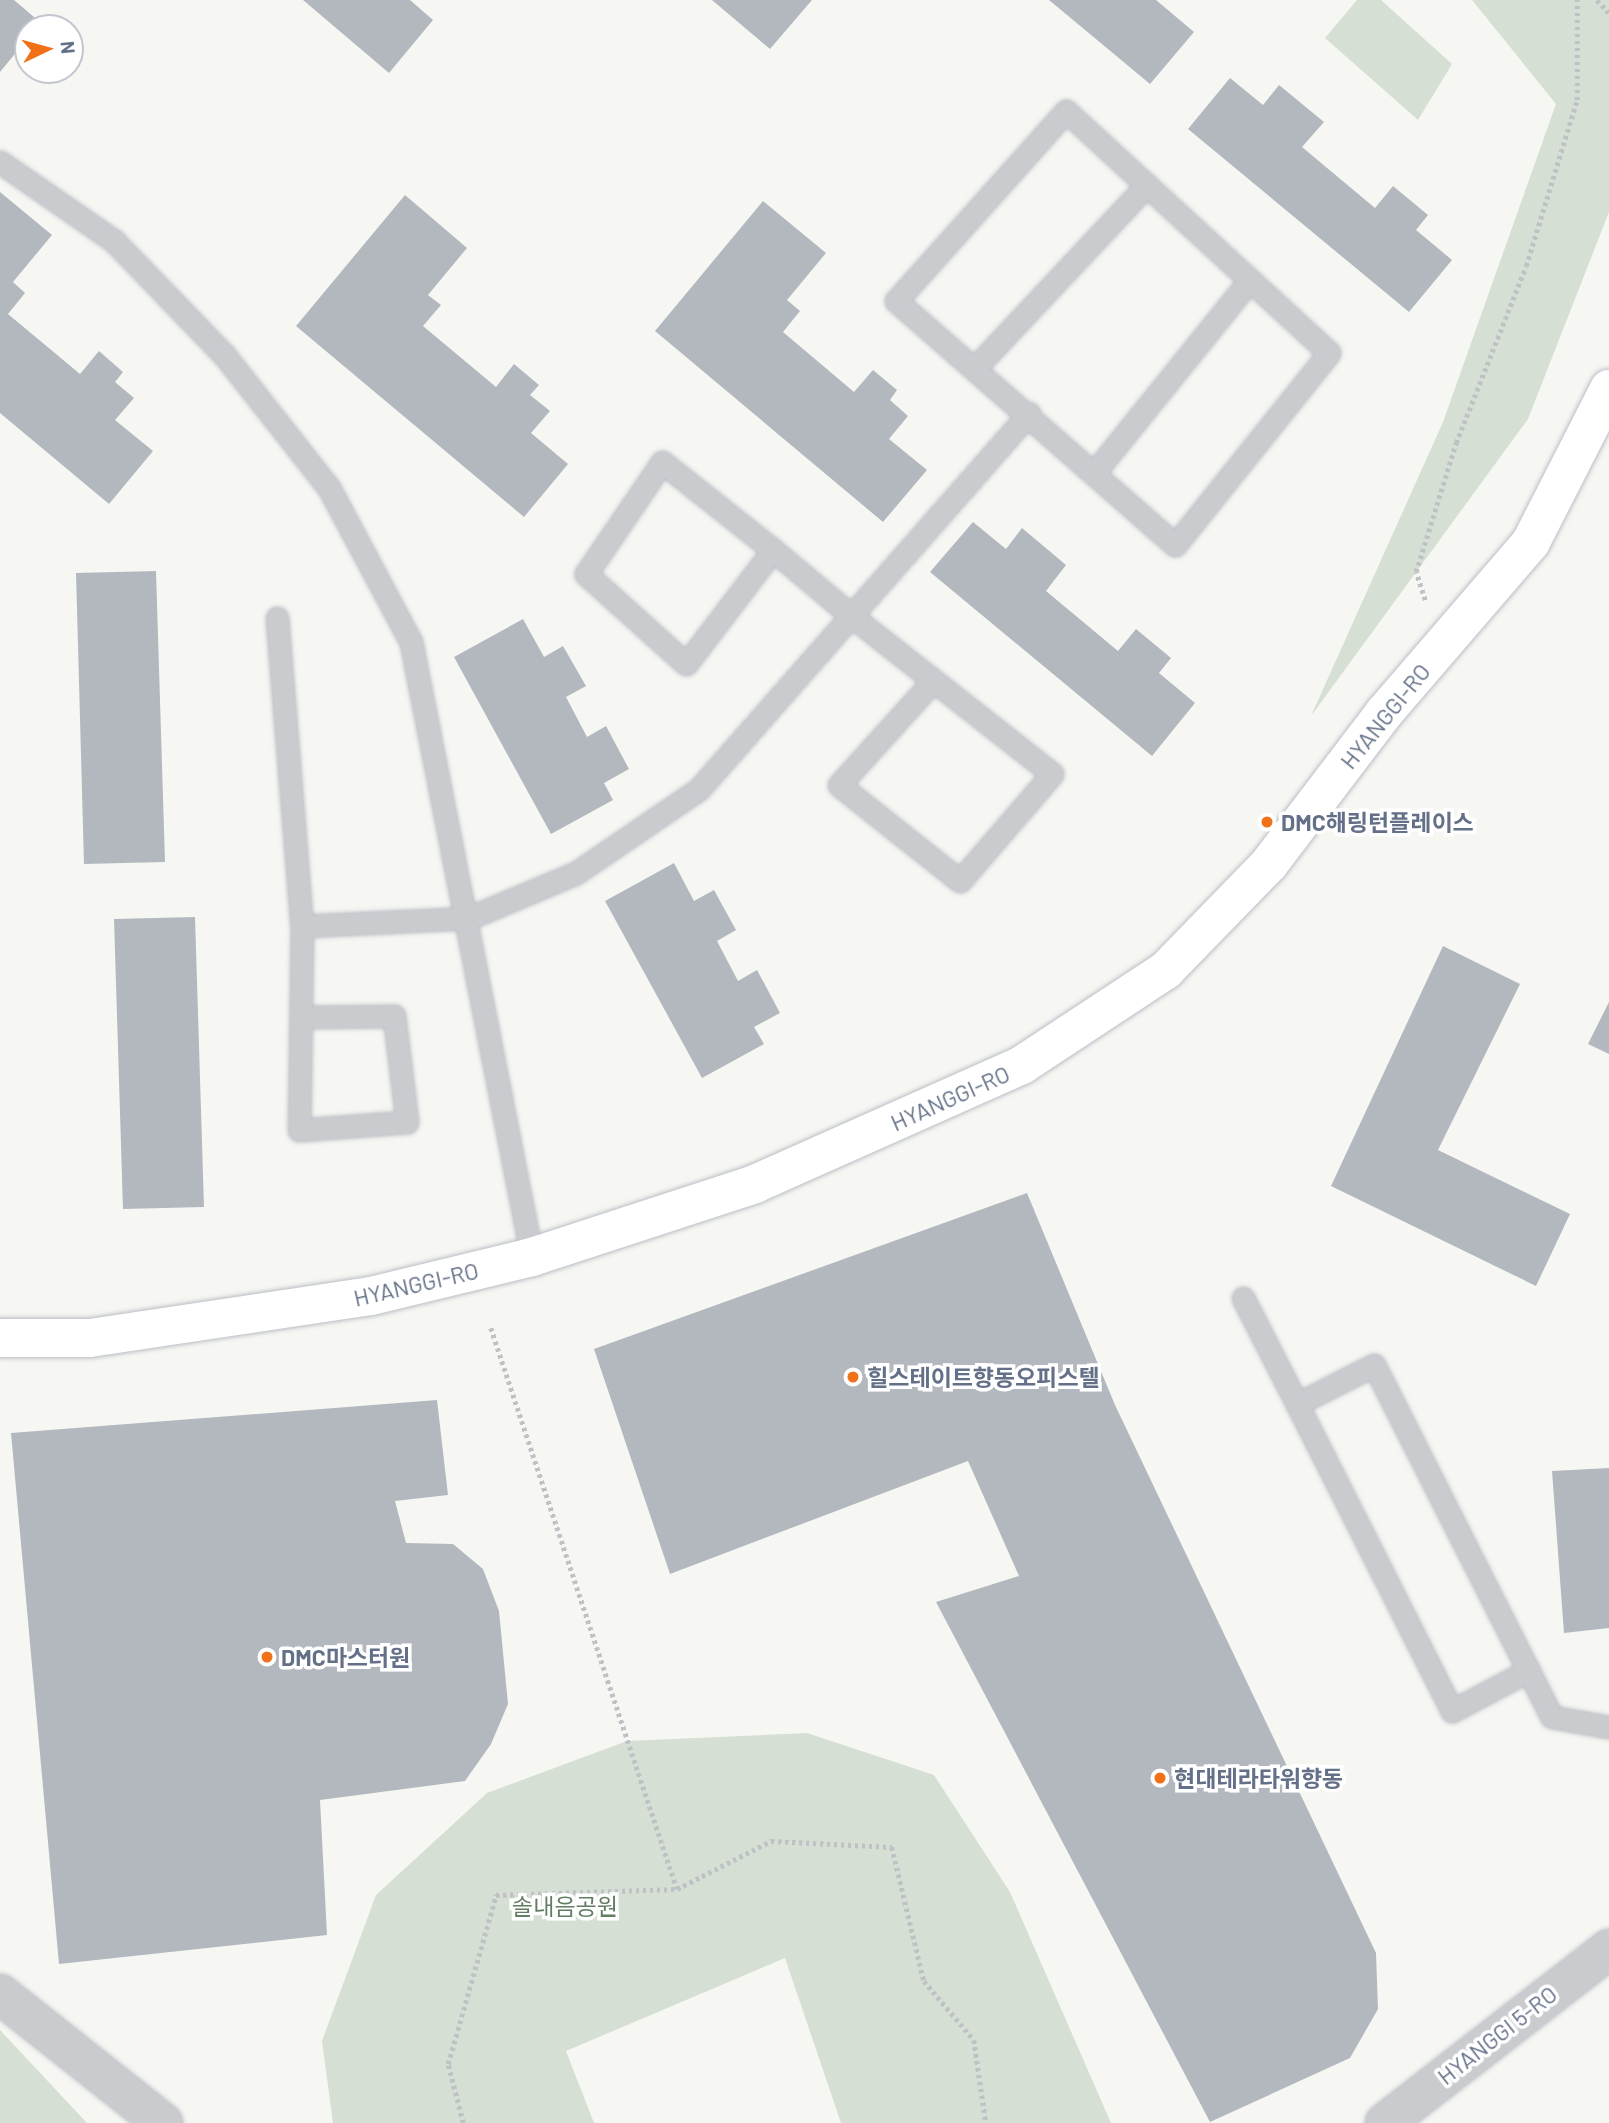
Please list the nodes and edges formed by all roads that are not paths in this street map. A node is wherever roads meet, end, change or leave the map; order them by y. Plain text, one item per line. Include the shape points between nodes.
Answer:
1 (0, 162) edge
2 (1147, 185) junction
3 (1250, 280) junction
4 (975, 368) junction
5 (1609, 389) edge
6 (1030, 414) junction
7 (1094, 473) junction
8 (773, 550) junction
9 (278, 618) dead end
10 (854, 618) junction
11 (933, 681) junction
12 (469, 918) junction
13 (302, 926) junction
14 (301, 1017) junction
15 (532, 1257) junction
16 (1243, 1298) dead end
17 (0, 1338) edge
18 (1297, 1404) junction
19 (1529, 1670) junction
20 (1609, 1727) edge
21 (1609, 1949) edge
22 (0, 1994) edge
23 (163, 2123) edge
24 (1385, 2123) edge

1 - 12 lane via 114,241 225,356 329,488 411,642
2 - 3 lane
2 - 4 lane
2 - 4 lane via 1066,111 896,301
3 - 7 lane
3 - 7 lane via 1329,353 1175,545
4 - 6 lane
5 - 15 main road, HYANGGI-RO via 1531,542 1384,713 1269,864 1166,970 1022,1065 958,1096 755,1184
6 - 7 lane
6 - 10 lane
8 - 8 lane via 662,462 586,574 686,664
8 - 10 lane
9 - 13 lane
10 - 11 lane
10 - 12 lane via 699,789 576,873
11 - 11 lane via 1052,774 960,881 839,785
12 - 13 lane
12 - 15 lane
13 - 14 lane
14 - 14 lane via 299,1130 407,1122 394,1016
15 - 17 main road, HYANGGI-RO via 371,1296 90,1338
16 - 18 lane
18 - 19 lane via 1374,1365
18 - 19 lane via 1452,1711
19 - 20 lane via 1552,1717
21 - 24 street, HYANGGI 5-RO
22 - 23 street

